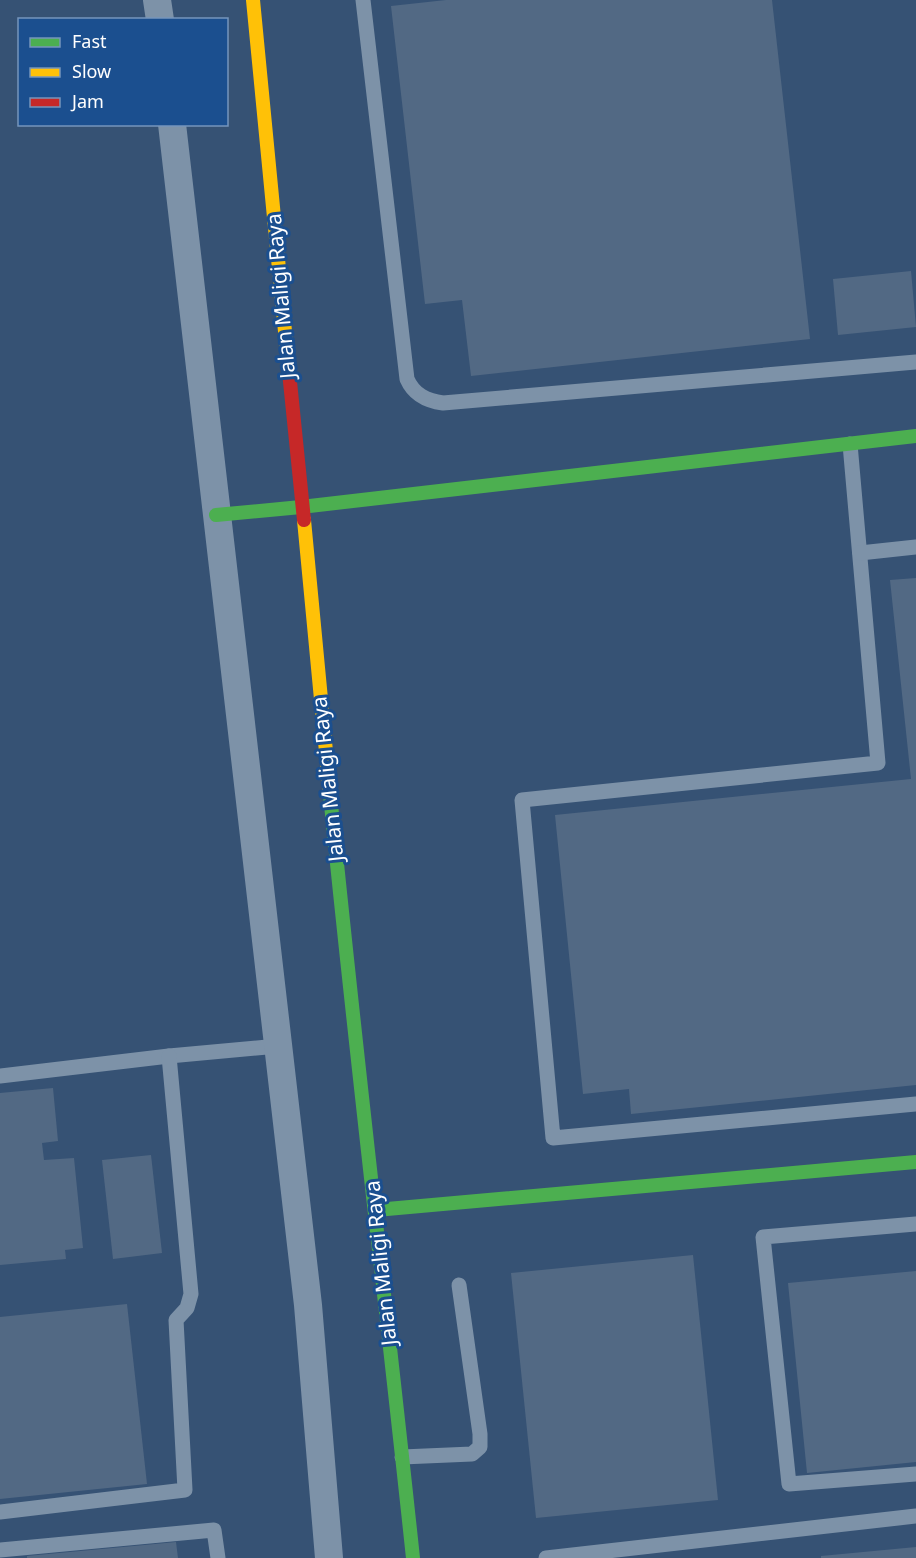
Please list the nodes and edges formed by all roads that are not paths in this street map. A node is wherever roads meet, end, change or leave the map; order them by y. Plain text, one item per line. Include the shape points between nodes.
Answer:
1 (157, 0) edge
2 (253, 0) edge
3 (363, 0) edge
4 (160, 18) edge
5 (172, 126) edge
6 (916, 362) edge
7 (916, 436) edge
8 (850, 444) junction
9 (301, 507) junction
10 (216, 515) junction
11 (916, 547) edge
12 (860, 553) junction
13 (278, 1046) junction
14 (170, 1056) junction
15 (0, 1076) edge
16 (916, 1104) edge
17 (916, 1162) edge
18 (376, 1210) junction
19 (916, 1224) edge
20 (459, 1285) dead end
21 (402, 1457) junction
22 (916, 1474) edge
23 (0, 1512) edge
24 (916, 1516) edge
25 (0, 1550) edge
26 (218, 1558) edge
27 (329, 1558) edge
28 (413, 1558) edge
29 (546, 1558) edge

1 - 4 street
2 - 9 street, Jalan Maligi Raya
3 - 6 lane via 407,380 420,396 443,403
5 - 10 street
7 - 8 street
8 - 9 street
8 - 12 lane
9 - 10 street
9 - 18 street, Jalan Maligi Raya via 351,1005
10 - 13 street
11 - 12 lane
12 - 16 lane via 878,763 522,800 553,1138
13 - 14 lane
13 - 27 street via 308,1305
14 - 15 lane
14 - 23 lane via 191,1294 187,1308 176,1320 185,1490
17 - 18 street
18 - 21 street, Jalan Maligi Raya
19 - 22 lane via 764,1237 789,1484
20 - 21 lane via 480,1447 472,1454
21 - 28 street, Jalan Maligi Raya
24 - 29 lane
25 - 26 lane via 214,1530

